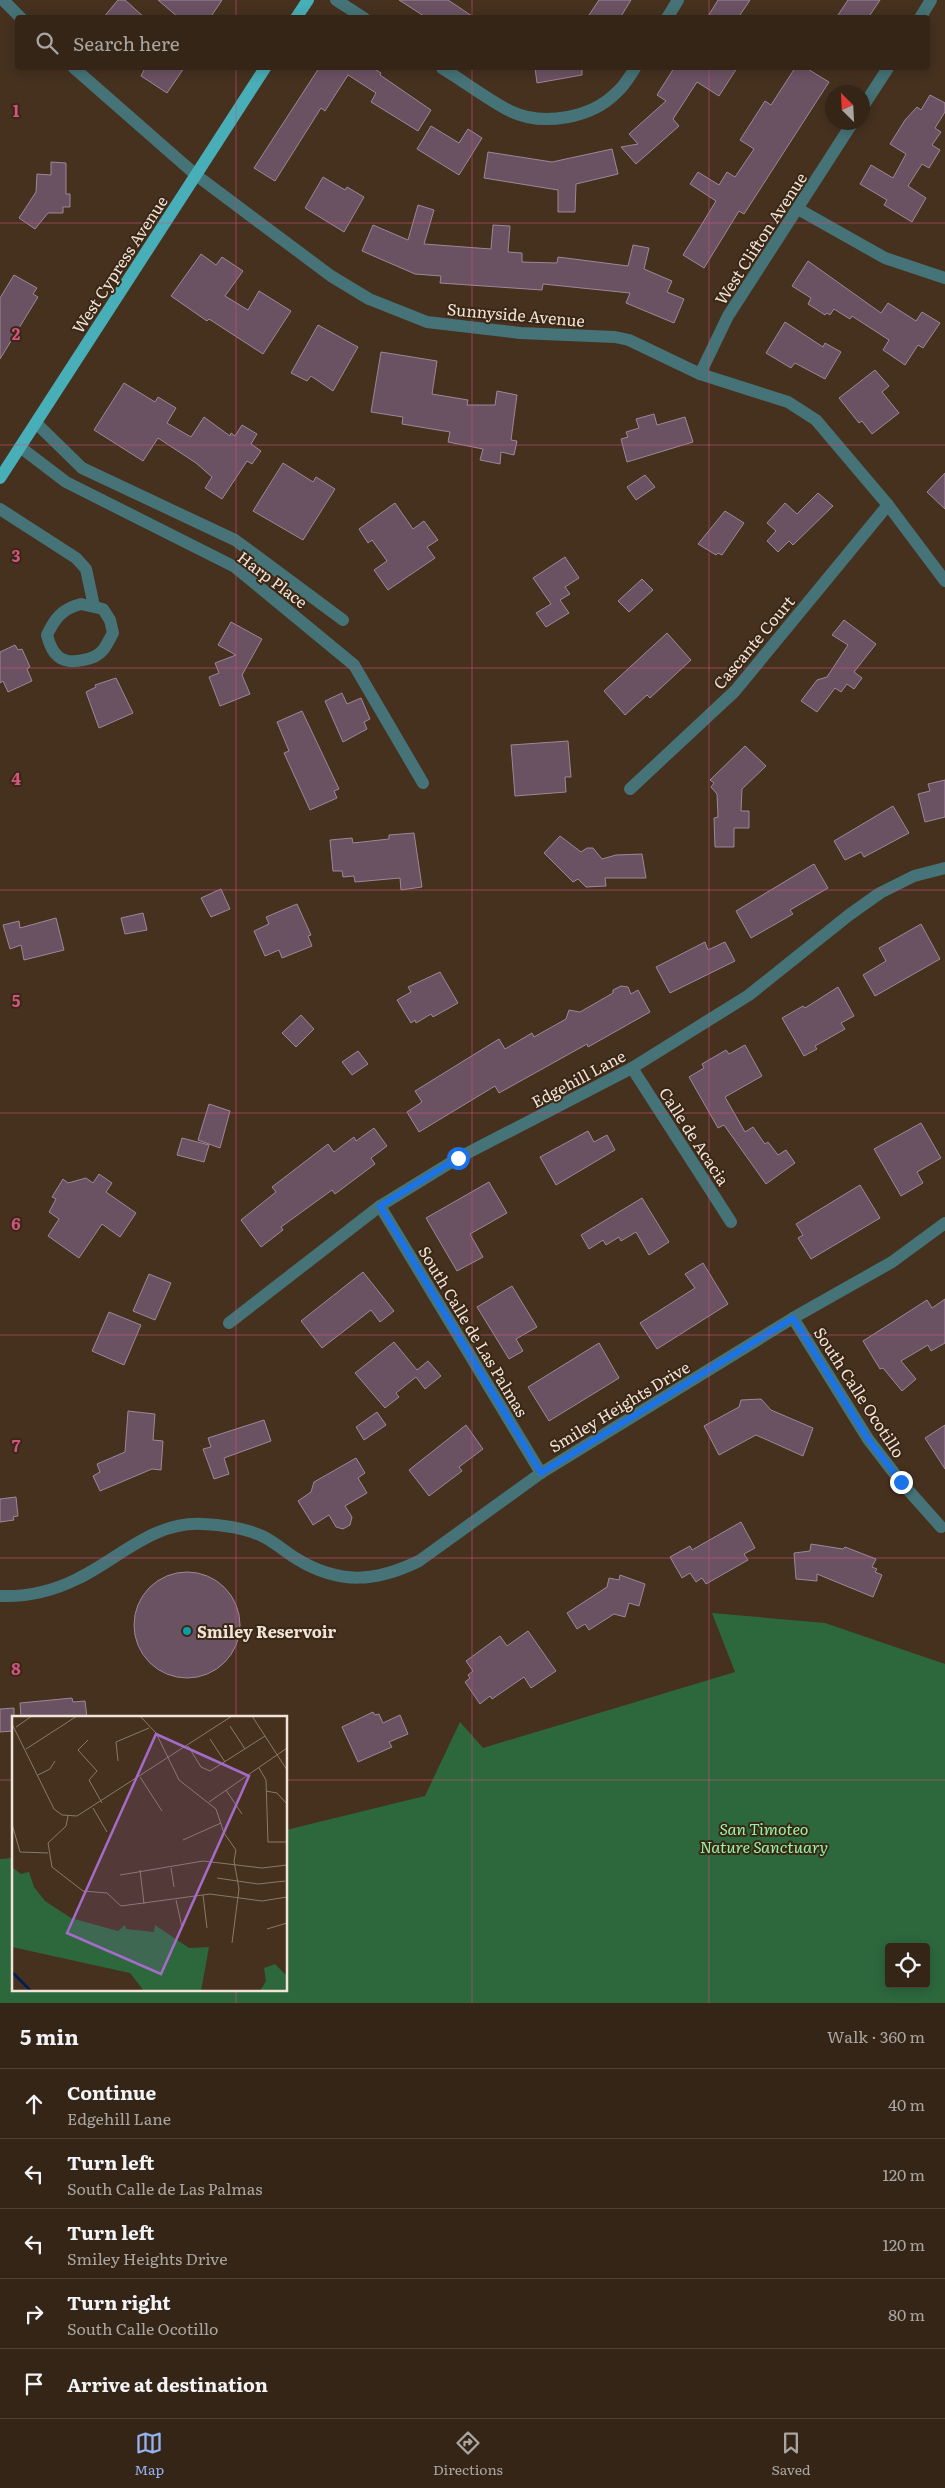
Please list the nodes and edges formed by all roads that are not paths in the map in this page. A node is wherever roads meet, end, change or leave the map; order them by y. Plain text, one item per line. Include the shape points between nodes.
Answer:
1 (3, 0) edge
2 (308, 0) edge
3 (336, 0) edge
4 (678, 0) edge
5 (931, 0) edge
6 (18, 15) edge
7 (298, 15) edge
8 (359, 15) edge
9 (669, 15) edge
10 (922, 15) edge
11 (76, 70) edge
12 (264, 70) edge
13 (445, 70) edge
14 (634, 70) edge
15 (887, 70) edge
16 (870, 96) edge
17 (848, 130) edge
18 (196, 175) junction
19 (798, 209) junction
20 (945, 278) edge
21 (700, 374) junction
22 (36, 423) junction
23 (20, 447) junction
24 (0, 478) edge
25 (888, 505) junction
26 (0, 509) edge
27 (945, 581) edge
28 (94, 606) junction
29 (343, 620) dead end
30 (423, 783) dead end
31 (630, 789) dead end
32 (945, 868) edge
33 (632, 1068) junction
34 (380, 1206) junction
35 (731, 1222) dead end
36 (945, 1223) edge
37 (793, 1318) junction
38 (229, 1323) dead end
39 (541, 1473) junction
40 (941, 1527) dead end
41 (0, 1596) edge

1 - 6 street
2 - 7 main road
3 - 8 street
4 - 9 street
5 - 10 street
11 - 18 street, Sunnyside Avenue
12 - 18 main road, West Cypress Avenue
13 - 14 street via 511,111 555,120 597,107 617,93
15 - 16 street
17 - 19 street, West Clifton Avenue
18 - 21 street, Sunnyside Avenue via 331,276 369,299 416,319 520,333 615,337 629,340
18 - 22 main road, West Cypress Avenue
19 - 20 street via 885,258
19 - 21 street, West Clifton Avenue via 728,316
21 - 25 street, Sunnyside Avenue via 788,402 816,420
22 - 23 main road, West Cypress Avenue
22 - 29 street, Harp Place via 82,468 235,540
23 - 24 main road, West Cypress Avenue
23 - 30 street, Harp Place via 66,482 235,568 354,665
25 - 27 street, Sunnyside Avenue
25 - 31 street, Cascante Court via 735,691
26 - 28 street via 76,558 86,569
28 - 28 street via 81,604 58,615 47,636 50,648 58,658 68,663 92,658 114,633 103,610
32 - 33 street, Edgehill Lane via 914,876 880,894 749,995
33 - 34 street, Edgehill Lane via 458,1158
33 - 35 street, Calle de Acacia
34 - 38 street, Edgehill Lane
34 - 39 street, South Calle de Las Palmas
36 - 37 street, Smiley Heights Drive via 892,1262
37 - 39 street, Smiley Heights Drive
37 - 40 street, South Calle Ocotillo via 868,1439
39 - 41 street, Smiley Heights Drive via 420,1561 389,1574 353,1579 326,1573 298,1560 263,1536 236,1528 185,1524 150,1535 56,1589 18,1597

